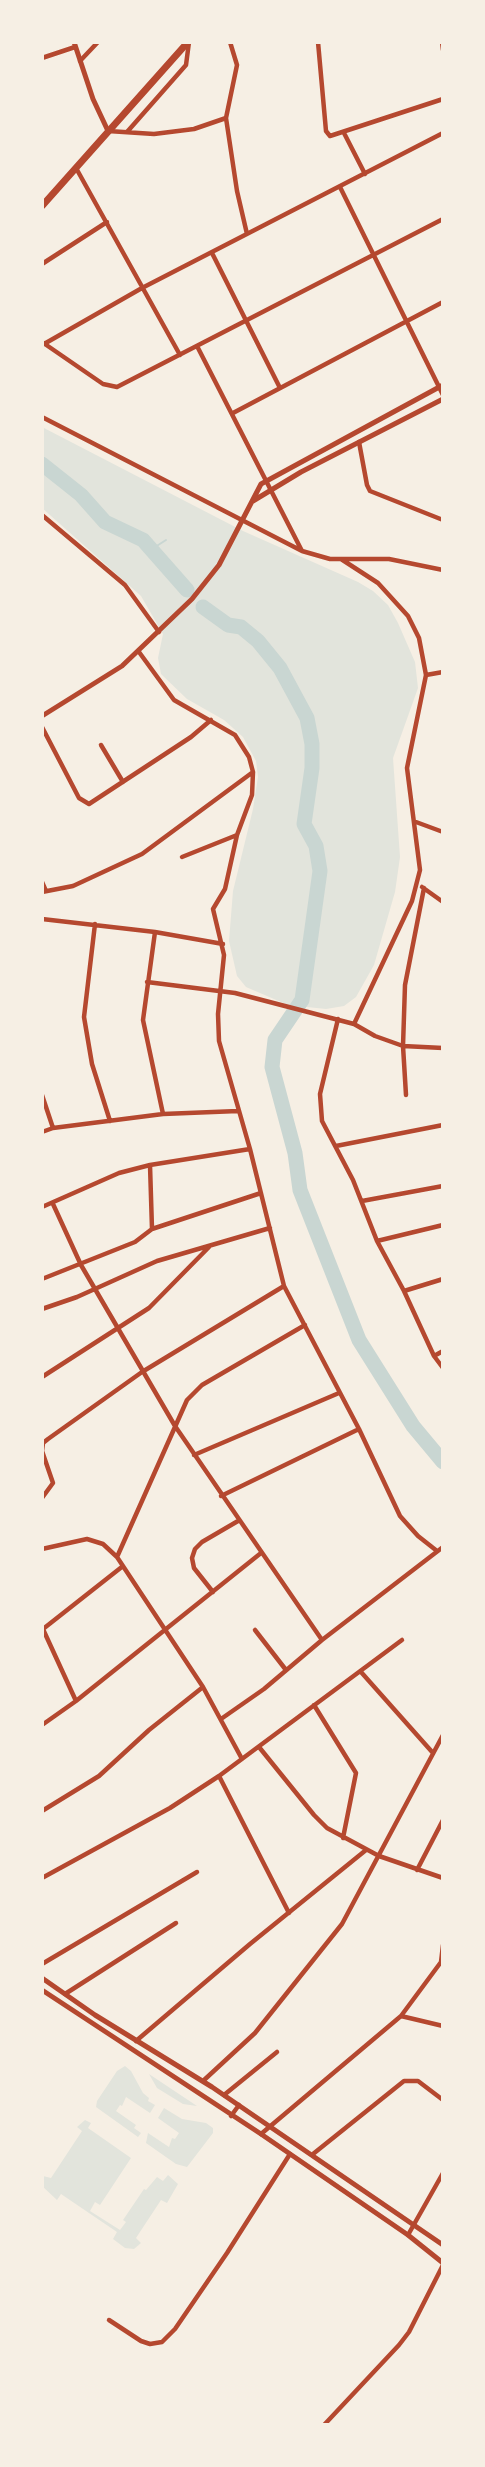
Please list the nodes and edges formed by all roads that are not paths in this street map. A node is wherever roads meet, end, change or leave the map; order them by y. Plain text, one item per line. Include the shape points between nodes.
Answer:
1 (98, 42) edge
2 (188, 42) edge
3 (230, 42) edge
4 (318, 42) edge
5 (442, 42) edge
6 (75, 44) edge
7 (443, 50) edge
8 (42, 58) edge
9 (80, 61) junction
10 (443, 99) edge
11 (226, 118) junction
12 (108, 131) junction
13 (128, 132) junction
14 (443, 132) edge
15 (344, 133) junction
16 (76, 168) junction
17 (365, 174) junction
18 (340, 187) junction
19 (42, 206) edge
20 (443, 219) edge
21 (107, 222) junction
22 (247, 234) junction
23 (212, 253) junction
24 (374, 255) junction
25 (42, 264) edge
26 (142, 288) junction
27 (443, 302) edge
28 (246, 319) junction
29 (406, 320) junction
30 (43, 343) edge
31 (197, 346) junction
32 (180, 355) junction
33 (279, 386) junction
34 (441, 386) edge
35 (443, 397) edge
36 (233, 413) junction
37 (42, 417) edge
38 (359, 430) junction
39 (361, 441) junction
40 (267, 480) junction
41 (271, 489) junction
42 (252, 502) junction
43 (42, 515) edge
44 (443, 520) edge
45 (242, 521) junction
46 (302, 551) junction
47 (341, 559) junction
48 (443, 570) edge
49 (159, 632) junction
50 (139, 652) junction
51 (443, 672) edge
52 (426, 675) junction
53 (42, 716) edge
54 (211, 720) junction
55 (42, 727) edge
56 (101, 746) dead end
57 (253, 772) junction
58 (123, 782) junction
59 (416, 822) junction
60 (443, 832) edge
61 (237, 834) junction
62 (182, 857) dead end
63 (42, 882) edge
64 (417, 883) junction
65 (424, 888) junction
66 (44, 891) edge
67 (443, 902) edge
68 (42, 919) edge
69 (95, 924) junction
70 (154, 932) junction
71 (223, 944) junction
72 (147, 982) junction
73 (220, 990) junction
74 (338, 1019) junction
75 (354, 1024) junction
76 (403, 1046) junction
77 (443, 1048) edge
78 (42, 1095) edge
79 (406, 1095) dead end
80 (238, 1111) junction
81 (164, 1114) junction
82 (110, 1121) junction
83 (443, 1125) edge
84 (53, 1128) junction
85 (42, 1132) edge
86 (336, 1146) junction
87 (250, 1149) junction
88 (150, 1165) junction
89 (443, 1186) edge
90 (261, 1193) junction
91 (362, 1201) junction
92 (52, 1204) junction
93 (42, 1207) edge
94 (443, 1225) edge
95 (270, 1228) junction
96 (152, 1229) junction
97 (376, 1241) junction
98 (211, 1245) junction
99 (81, 1265) junction
100 (42, 1279) edge
101 (443, 1279) edge
102 (284, 1286) junction
103 (95, 1288) junction
104 (404, 1291) junction
105 (42, 1309) edge
106 (305, 1325) junction
107 (118, 1328) junction
108 (443, 1352) edge
109 (434, 1356) junction
110 (443, 1368) edge
111 (142, 1372) junction
112 (42, 1377) edge
113 (339, 1393) junction
114 (175, 1426) junction
115 (359, 1430) junction
116 (194, 1455) junction
117 (221, 1496) junction
118 (42, 1498) edge
119 (238, 1521) junction
120 (443, 1547) edge
121 (42, 1549) edge
122 (437, 1551) junction
123 (261, 1553) junction
124 (117, 1557) junction
125 (123, 1566) junction
126 (213, 1592) junction
127 (42, 1628) edge
128 (255, 1630) dead end
129 (165, 1631) junction
130 (322, 1640) junction
131 (402, 1640) dead end
132 (49, 1642) junction
133 (42, 1645) edge
134 (285, 1670) junction
135 (361, 1672) junction
136 (203, 1687) junction
137 (76, 1701) junction
138 (314, 1705) junction
139 (221, 1719) junction
140 (42, 1725) edge
141 (443, 1735) edge
142 (259, 1747) junction
143 (433, 1753) junction
144 (242, 1759) junction
145 (219, 1776) junction
146 (42, 1811) edge
147 (443, 1820) edge
148 (343, 1838) junction
149 (366, 1850) junction
150 (379, 1856) junction
151 (417, 1870) junction
152 (196, 1872) dead end
153 (42, 1878) edge
154 (443, 1878) edge
155 (289, 1913) junction
156 (176, 1923) dead end
157 (443, 1945) edge
158 (442, 1962) edge
159 (42, 1964) edge
160 (42, 1978) edge
161 (42, 1990) edge
162 (65, 1994) junction
163 (401, 2016) junction
164 (443, 2026) edge
165 (129, 2036) junction
166 (136, 2041) junction
167 (124, 2045) junction
168 (277, 2052) dead end
169 (203, 2081) junction
170 (224, 2095) junction
171 (443, 2100) edge
172 (239, 2105) junction
173 (231, 2116) junction
174 (271, 2127) junction
175 (261, 2134) junction
176 (290, 2154) junction
177 (313, 2154) junction
178 (443, 2173) edge
179 (414, 2225) junction
180 (408, 2235) junction
181 (443, 2245) edge
182 (443, 2264) edge
183 (109, 2320) dead end
184 (324, 2425) edge

1 - 9 street
2 - 12 main road
2 - 13 street via 186,65
3 - 11 street via 237,65
4 - 15 street via 327,131 334,137
5 - 7 street
6 - 8 street
6 - 9 street
9 - 12 street
10 - 15 street
11 - 13 street via 179,131
11 - 22 street
12 - 13 street
12 - 16 main road
14 - 17 street
15 - 17 street
16 - 19 main road
16 - 21 street
17 - 18 street
18 - 22 street
18 - 24 street
20 - 24 street
21 - 25 street
21 - 26 street
22 - 23 street
23 - 26 street
23 - 28 street
24 - 28 street
24 - 29 street
26 - 30 street
26 - 32 street
27 - 29 street
28 - 31 street
28 - 33 street
29 - 33 street
29 - 34 street
30 - 32 street via 112,387
31 - 32 street
31 - 36 street
33 - 36 street
34 - 35 street
34 - 38 street
35 - 39 street
36 - 40 street
37 - 45 street
38 - 39 street
38 - 40 street
39 - 41 street
39 - 44 street via 370,491
40 - 41 street
40 - 42 street via 257,489
41 - 42 street
41 - 46 street
42 - 45 street
43 - 49 street via 125,585
45 - 46 street
45 - 49 street via 213,573
46 - 47 street
47 - 48 street via 389,559
47 - 52 street via 378,583 408,616 419,638
49 - 50 street
50 - 53 street
50 - 54 street via 174,700
51 - 52 street
52 - 59 street via 407,768
54 - 57 street via 241,741
54 - 58 street
55 - 58 street via 85,804
56 - 58 street
57 - 61 street via 252,795
57 - 66 street via 142,854 73,886
59 - 60 street
59 - 64 street via 420,858
61 - 62 street
61 - 71 street via 225,889 213,909
63 - 66 street
64 - 65 street
64 - 75 street
65 - 67 street
65 - 76 street via 405,985
68 - 69 street
69 - 70 street
69 - 82 street via 84,1017 92,1064
70 - 71 street
70 - 72 street
71 - 73 street
72 - 73 street
72 - 81 street via 143,1020
73 - 74 street
73 - 80 street via 219,1041
74 - 75 street
74 - 86 street via 319,1103 322,1121
75 - 76 street
76 - 77 street
76 - 79 street
78 - 84 street
80 - 81 street
80 - 87 street
81 - 82 street
82 - 84 street
83 - 86 street
84 - 85 street
86 - 91 street
87 - 88 street
87 - 90 street
88 - 92 street via 119,1173
88 - 96 street
89 - 91 street
90 - 95 street
90 - 96 street
91 - 97 street
92 - 93 street
92 - 99 street
94 - 97 street
95 - 98 street
95 - 102 street
96 - 99 street via 135,1242
97 - 104 street
98 - 103 street via 157,1261
98 - 107 street via 154,1303
99 - 100 street
99 - 103 street
101 - 104 street
102 - 106 street
102 - 111 street
103 - 105 street
103 - 107 street
104 - 109 street
106 - 113 street
106 - 114 street via 202,1385 187,1400
107 - 111 street
107 - 112 street
108 - 109 street
109 - 110 street
111 - 114 street
111 - 118 street via 43,1443 53,1483
113 - 115 street
113 - 116 street
114 - 116 street
114 - 124 street
115 - 117 street
115 - 122 street via 400,1516
116 - 117 street
117 - 119 street
119 - 123 street
119 - 126 street via 195,1549 194,1568
120 - 122 street
121 - 124 street via 87,1539 103,1544
122 - 130 street
123 - 126 street
123 - 130 street
124 - 125 street
125 - 127 street
125 - 129 street
126 - 129 street
127 - 132 street
128 - 134 street
129 - 136 street
129 - 137 street
130 - 134 street
131 - 135 street
132 - 133 street
132 - 137 street
134 - 139 street
135 - 138 street
135 - 143 street
136 - 139 street
136 - 146 street via 99,1776
137 - 140 street
138 - 142 street
138 - 148 street via 356,1773
139 - 144 street
141 - 143 street
142 - 144 street
142 - 148 street via 314,1815
143 - 150 street
144 - 145 street
145 - 153 street via 170,1808
145 - 155 street
147 - 151 street
148 - 149 street
149 - 150 street
149 - 155 street
150 - 151 street
150 - 169 street via 335,1934 255,2033
151 - 154 street
152 - 159 street
155 - 166 street
156 - 162 street
157 - 158 street
158 - 163 street
160 - 162 street
161 - 167 street
162 - 165 street
163 - 164 street
163 - 174 street
165 - 166 street
165 - 167 street
166 - 169 street
167 - 173 street
168 - 170 street
169 - 170 street
170 - 172 street
171 - 177 street via 418,2081 399,2084
172 - 173 street
172 - 174 street
173 - 175 street
174 - 175 street
174 - 177 street
175 - 176 street
176 - 180 street
176 - 183 street via 217,2268 162,2342 150,2344
177 - 179 street
178 - 179 street
179 - 180 street
179 - 181 street
180 - 182 street
182 - 184 street via 404,2339

